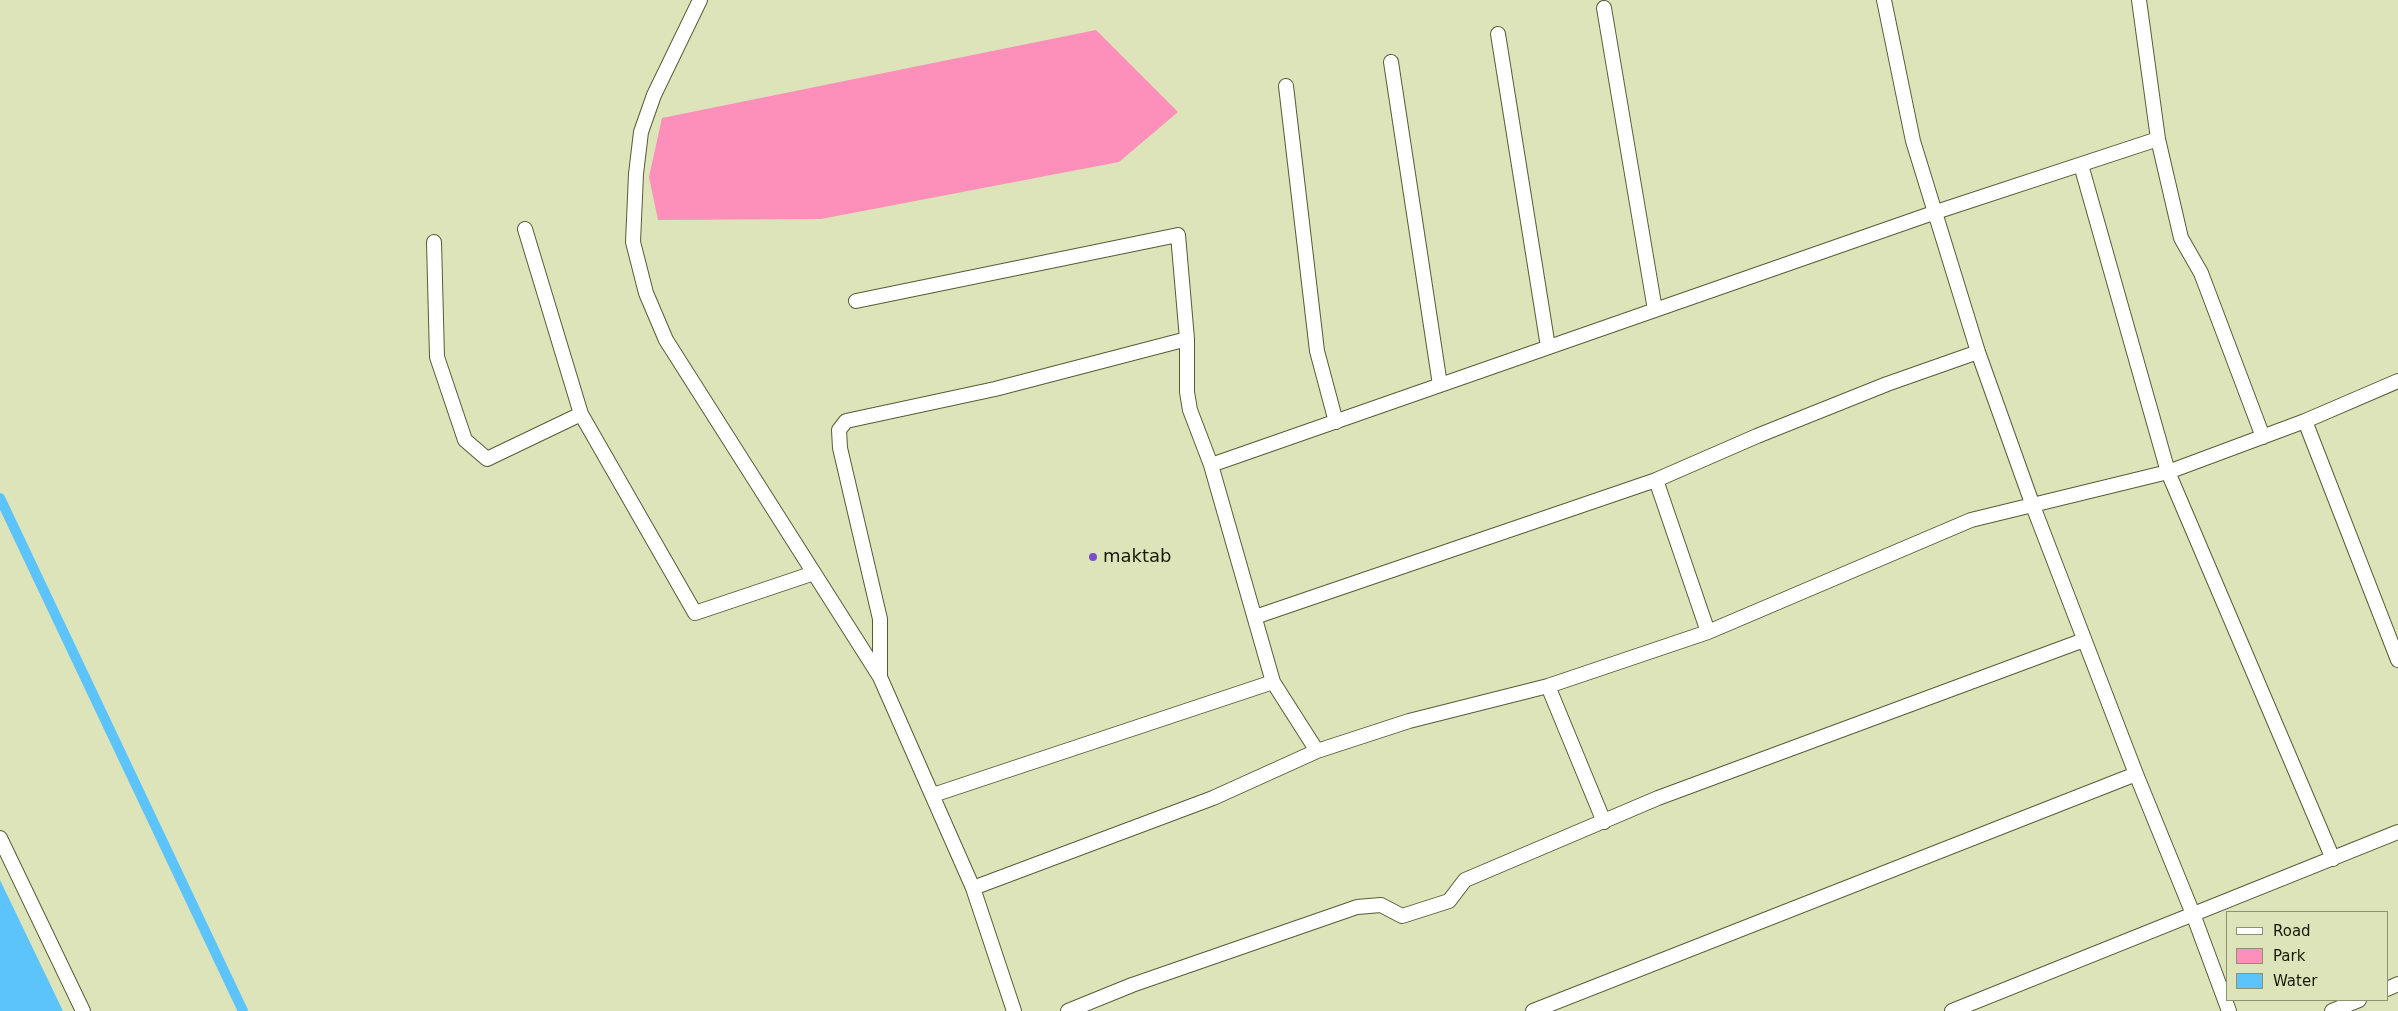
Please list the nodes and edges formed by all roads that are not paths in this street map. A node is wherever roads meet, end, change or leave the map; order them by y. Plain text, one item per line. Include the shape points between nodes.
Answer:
1 (700, 0) edge
2 (1884, 0) edge
3 (2139, 0) edge
4 (1604, 8) dead end
5 (1498, 34) dead end
6 (1391, 62) dead end
7 (1286, 86) dead end
8 (2158, 140) junction
9 (2081, 165) junction
10 (1936, 212) junction
11 (525, 229) dead end
12 (434, 242) dead end
13 (856, 301) dead end
14 (1655, 310) junction
15 (1188, 338) junction
16 (1548, 348) junction
17 (1978, 352) junction
18 (2398, 381) edge
19 (1440, 385) junction
20 (581, 414) junction
21 (2305, 421) junction
22 (1336, 422) junction
23 (2263, 437) junction
24 (1211, 465) junction
25 (2168, 472) junction
26 (1656, 480) junction
27 (2033, 506) junction
28 (814, 573) junction
29 (1254, 617) junction
30 (1708, 632) junction
31 (2084, 640) junction
32 (2398, 660) edge
33 (880, 677) junction
34 (1273, 682) junction
35 (1548, 686) junction
36 (1317, 751) junction
37 (2136, 774) junction
38 (933, 795) junction
39 (1604, 822) junction
40 (2398, 832) edge
41 (0, 838) edge
42 (2332, 859) junction
43 (973, 888) junction
44 (2194, 914) junction
45 (2357, 1001) edge
46 (82, 1011) edge
47 (1014, 1011) edge
48 (1068, 1011) edge
49 (1534, 1011) edge
50 (1952, 1011) edge
51 (2229, 1011) edge
52 (2332, 1011) edge

1 - 28 street via 654,95 641,132 633,242 646,293 666,340
2 - 10 street via 1913,141
3 - 8 street
4 - 14 street
5 - 16 street
6 - 19 street
7 - 22 street via 1317,351
8 - 9 street
8 - 23 street via 2181,238 2201,273
9 - 10 street
9 - 25 street
10 - 14 street
10 - 17 street
11 - 20 street
12 - 20 street via 437,357 465,440 486,459
13 - 15 street via 1178,234
14 - 16 street
15 - 24 street via 1190,410
15 - 33 street via 996,389 846,421 838,430 840,448 880,619
16 - 19 street
17 - 26 street via 1776,428
17 - 27 street
18 - 21 street
19 - 22 street
20 - 28 street via 695,612
21 - 23 street
21 - 32 street
22 - 24 street
23 - 25 street
24 - 29 street
25 - 27 street
25 - 42 street
26 - 29 street
26 - 30 street
27 - 30 street via 1971,520
27 - 31 street
28 - 33 street
29 - 34 street
30 - 35 street
31 - 37 street
31 - 39 street via 1668,795
33 - 38 street
34 - 36 street
34 - 38 street
35 - 36 street via 1409,721
35 - 39 street
36 - 43 street via 1213,798
37 - 44 street
37 - 49 street
38 - 43 street
39 - 48 street via 1465,880 1449,901 1402,916 1381,905 1357,907 1132,985
40 - 42 street
41 - 46 street
42 - 44 street
43 - 47 street
44 - 50 street
44 - 51 street
45 - 52 street

